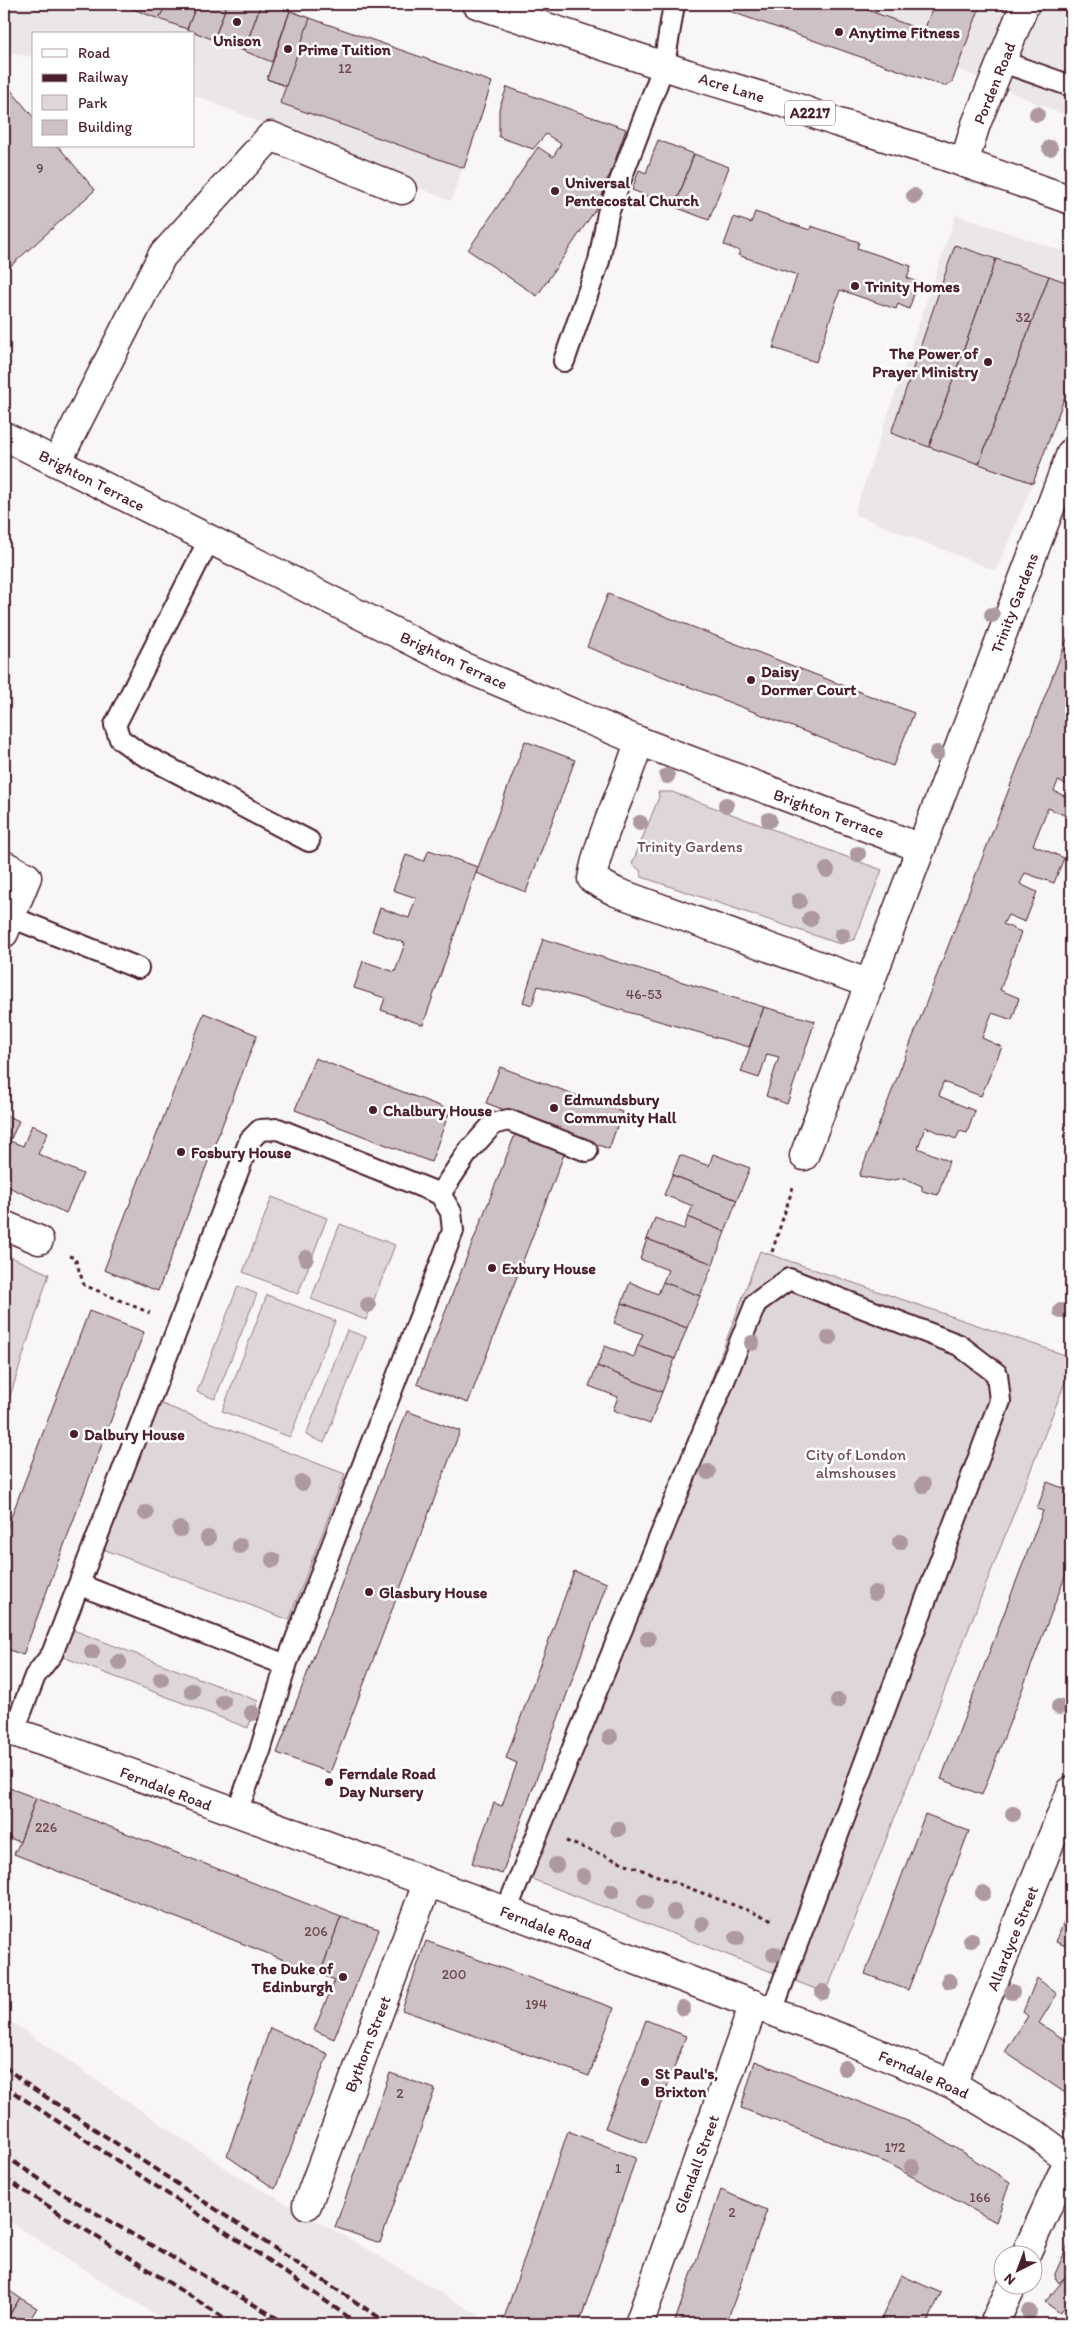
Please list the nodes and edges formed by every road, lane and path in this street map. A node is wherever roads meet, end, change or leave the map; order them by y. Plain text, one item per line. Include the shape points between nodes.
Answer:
1 (477, 4) edge
2 (674, 4) edge
3 (1025, 4) edge
4 (1003, 62) junction
5 (664, 65) junction
6 (1071, 86) edge
7 (964, 163) junction
8 (402, 190) dead end
9 (1071, 200) edge
10 (564, 361) dead end
11 (4, 436) edge
12 (1071, 453) edge
13 (57, 462) junction
14 (209, 540) junction
15 (639, 741) junction
16 (309, 841) dead end
17 (921, 848) junction
18 (15, 871) edge
19 (7, 925) edge
20 (138, 968) dead end
21 (870, 984) junction
22 (587, 1150) dead end
23 (804, 1156) joint
24 (440, 1194) junction
25 (4, 1225) edge
26 (50, 1247) joint
27 (756, 1302) junction
28 (178, 1324) junction
29 (80, 1585) junction
30 (286, 1665) junction
31 (9, 1731) edge
32 (1071, 1791) edge
33 (236, 1814) junction
34 (539, 1830) junction
35 (427, 1884) junction
36 (506, 1911) junction
37 (802, 1930) junction
38 (763, 2007) junction
39 (952, 2084) junction
40 (1070, 2160) edge
41 (307, 2205) dead end
42 (1030, 2246) edge
43 (1007, 2296) edge
44 (639, 2324) edge
45 (994, 2324) edge

1 - 5 street, Acre Lane / A2217
2 - 5 lane
3 - 4 street, Porden Road
4 - 6 lane
4 - 7 street, Porden Road via 976,124
5 - 7 street, Acre Lane / A2217
5 - 10 lane via 608,213 598,261
7 - 9 street, Acre Lane / A2217
8 - 13 street via 271,136 162,256
11 - 13 street, Brighton Terrace
12 - 17 street, Trinity Gardens
13 - 14 street, Brighton Terrace
14 - 15 street, Brighton Terrace via 466,668
14 - 16 lane via 115,724 120,739 138,752
15 - 17 street, Brighton Terrace
15 - 21 street via 632,769 596,857 592,879 616,892
17 - 21 street, Trinity Gardens
18 - 19 street
19 - 20 lane
21 - 23 street, Trinity Gardens
22 - 24 lane via 508,1120 493,1124 468,1152
23 - 27 path
24 - 28 lane via 278,1129 260,1130 250,1140
24 - 30 lane via 451,1212 453,1231
25 - 26 street
26 - 28 path via 75,1258 84,1285
27 - 34 lane
27 - 37 lane via 789,1279 959,1345 997,1374 1000,1401
28 - 29 lane
29 - 30 lane
29 - 31 lane via 52,1654 35,1676
30 - 33 lane via 260,1751
31 - 33 street, Ferndale Road
32 - 39 street, Allardyce Street
33 - 35 street, Ferndale Road
34 - 36 lane
34 - 37 path
35 - 36 street, Ferndale Road
35 - 41 street, Bythorn Street
36 - 38 street, Ferndale Road
37 - 38 lane
38 - 39 street, Ferndale Road
38 - 44 street, Glendall Street
39 - 40 street, Ferndale Road via 1000,2110
40 - 42 street
43 - 45 street

